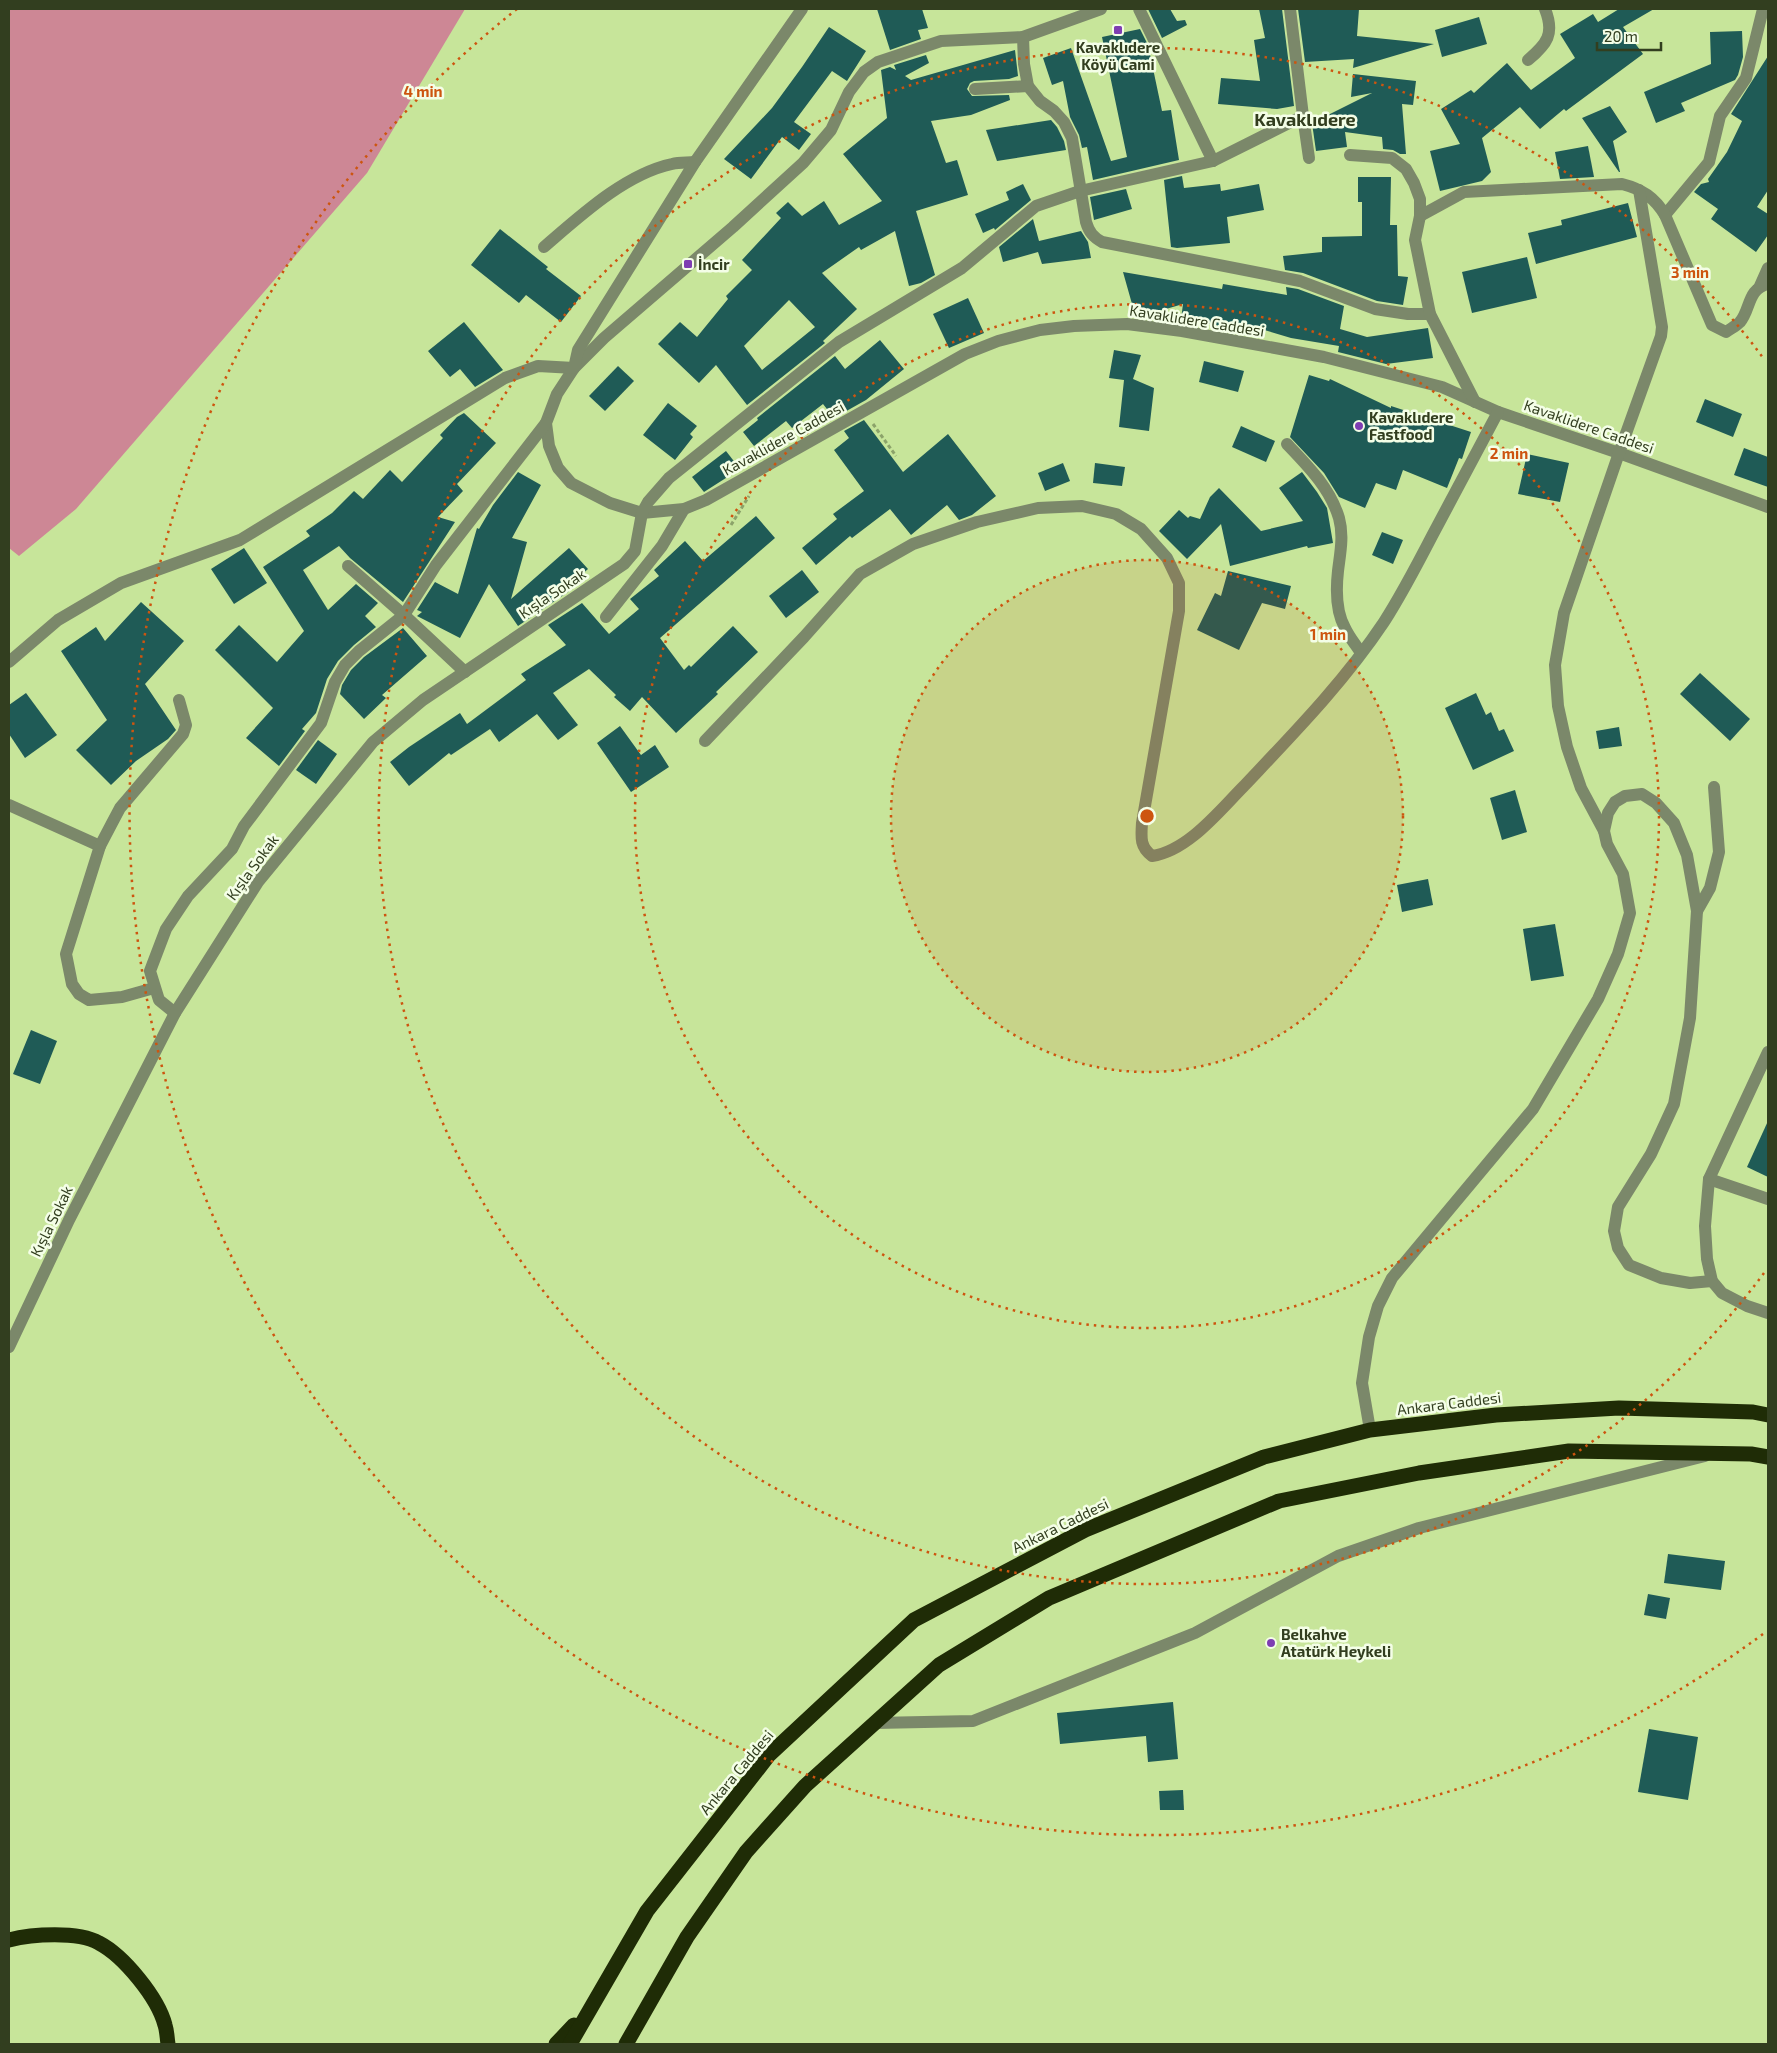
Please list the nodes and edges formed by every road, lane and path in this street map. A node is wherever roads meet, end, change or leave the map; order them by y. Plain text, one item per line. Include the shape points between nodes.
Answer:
1 (802, 9) edge
2 (1101, 9) edge
3 (1138, 9) edge
4 (1290, 9) edge
5 (1545, 9) edge
6 (1763, 9) edge
7 (1073, 13) edge
8 (1023, 37) junction
9 (1528, 60) dead end
10 (1028, 86) junction
11 (975, 88) dead end
12 (1303, 116) junction
13 (1350, 155) dead end
14 (1309, 158) dead end
15 (1213, 161) junction
16 (695, 162) junction
17 (1639, 190) junction
18 (1080, 191) junction
19 (1665, 215) junction
20 (1420, 216) junction
21 (544, 247) dead end
22 (1768, 268) edge
23 (1764, 285) edge
24 (1430, 314) junction
25 (574, 368) junction
26 (1475, 402) junction
27 (867, 410) junction
28 (1498, 412) junction
29 (546, 422) junction
30 (1287, 444) dead end
31 (1619, 453) junction
32 (896, 456) dead end
33 (1768, 507) edge
34 (684, 509) junction
35 (642, 513) junction
36 (348, 566) dead end
37 (404, 615) junction
38 (606, 617) dead end
39 (1361, 653) junction
40 (9, 662) edge
41 (465, 672) junction
42 (180, 700) dead end
43 (705, 741) dead end
44 (1714, 787) dead end
45 (9, 806) edge
46 (1604, 831) junction
47 (100, 846) junction
48 (1697, 911) junction
49 (154, 988) junction
50 (175, 1013) junction
51 (1768, 1052) edge
52 (1709, 1178) junction
53 (1768, 1199) edge
54 (1712, 1281) junction
55 (1768, 1313) edge
56 (9, 1347) edge
57 (1768, 1415) edge
58 (1370, 1430) junction
59 (1717, 1454) junction
60 (1768, 1457) edge
61 (875, 1724) junction
62 (9, 1940) edge
63 (594, 2003) junction
64 (168, 2044) edge
65 (556, 2044) edge
66 (570, 2044) edge
67 (626, 2044) edge

1 - 16 street
2 - 7 street, Kavaklidere Caddesi
3 - 15 street
4 - 12 street
5 - 9 street via 1550,20 1549,32 1544,46
6 - 19 street via 1746,78 1720,116 1709,162
7 - 8 street, Kavaklidere Caddesi
8 - 10 street
8 - 25 street, Kavaklidere Caddesi via 941,42 893,56 864,72 849,92 831,130 803,163
10 - 11 street
10 - 18 street via 1054,111 1072,138
12 - 14 street
12 - 15 street
13 - 20 street via 1392,158 1406,169 1420,199
15 - 18 street
16 - 21 street via 672,164 641,175 606,196
16 - 25 street via 578,350
17 - 19 street via 1658,204
17 - 20 street via 1622,184 1464,192
17 - 31 street via 1662,327
18 - 24 street via 1089,232 1102,242 1300,281 1375,309
18 - 35 street via 1036,206 962,268 839,342 669,478
19 - 23 street via 1712,325 1726,332 1740,322 1749,301
20 - 24 street via 1415,240
22 - 23 street
24 - 26 street
25 - 29 street, Kavaklidere Caddesi via 556,394
25 - 40 street via 538,366 505,378 240,540 121,583 58,620
26 - 27 street, Kavaklidere Caddesi via 1442,387 1324,357 1127,324 1040,330 998,341 965,354
26 - 28 street, Kavaklidere Caddesi
27 - 32 path via 875,429
27 - 34 street, Kavaklidere Caddesi via 706,500
28 - 31 street, Kavaklidere Caddesi
28 - 39 street via 1405,586
29 - 35 street, Kavaklidere Caddesi via 549,446 558,468 571,483 610,503
29 - 37 street via 436,565
30 - 39 street via 1312,469 1331,498 1339,520 1342,546 1337,599 1344,626
31 - 33 street, Kavaklidere Caddesi
31 - 46 street via 1564,613 1555,665 1558,706 1567,747 1581,788
34 - 35 street, Kavaklidere Caddesi
34 - 38 street via 662,546
35 - 41 street, Kışla Sokak via 635,551 624,564
36 - 37 street
37 - 41 street
37 - 49 street via 345,665 335,682 321,723 244,826 232,849 188,896 166,928 150,971
39 - 43 street via 1311,715 1213,817 1177,848 1152,856 1145,850 1141,839 1142,823 1179,611 1180,582 1167,558 1148,536 1116,514 1082,506 1038,508 977,522 913,544 860,574
41 - 50 street, Kışla Sokak via 423,700 373,742 258,882
42 - 47 street via 186,724 183,734 120,808
44 - 48 street via 1719,852 1710,888
45 - 47 street
46 - 48 street via 1608,813 1615,802 1625,796 1642,794 1656,803 1674,823 1687,855
46 - 58 street via 1607,844 1623,874 1630,913 1618,954 1598,998 1533,1109 1392,1278 1378,1306 1369,1337 1362,1383
47 - 49 street via 66,954 72,984 88,1000 122,997
48 - 54 street via 1690,1018 1674,1104 1651,1154 1618,1207 1614,1231 1618,1248 1629,1265 1661,1278 1690,1283
49 - 50 street via 159,1000
50 - 56 street, Kışla Sokak via 69,1220
51 - 52 street
52 - 53 street
52 - 54 street via 1705,1226
54 - 55 street via 1722,1293
57 - 58 highway, Ankara Caddesi via 1619,1408 1496,1414
58 - 63 highway, Ankara Caddesi via 1264,1456 1085,1530 914,1620 769,1755 647,1911
59 - 60 highway
59 - 61 street via 1419,1528 1338,1556 1196,1633 973,1721
59 - 61 highway via 1569,1451 1419,1473 1279,1501 1049,1598 939,1665
61 - 67 highway via 805,1786 746,1852 687,1937
62 - 64 highway via 24,1936 66,1935 99,1942 143,1984 165,2024
63 - 65 highway
63 - 66 highway, Ankara Caddesi

